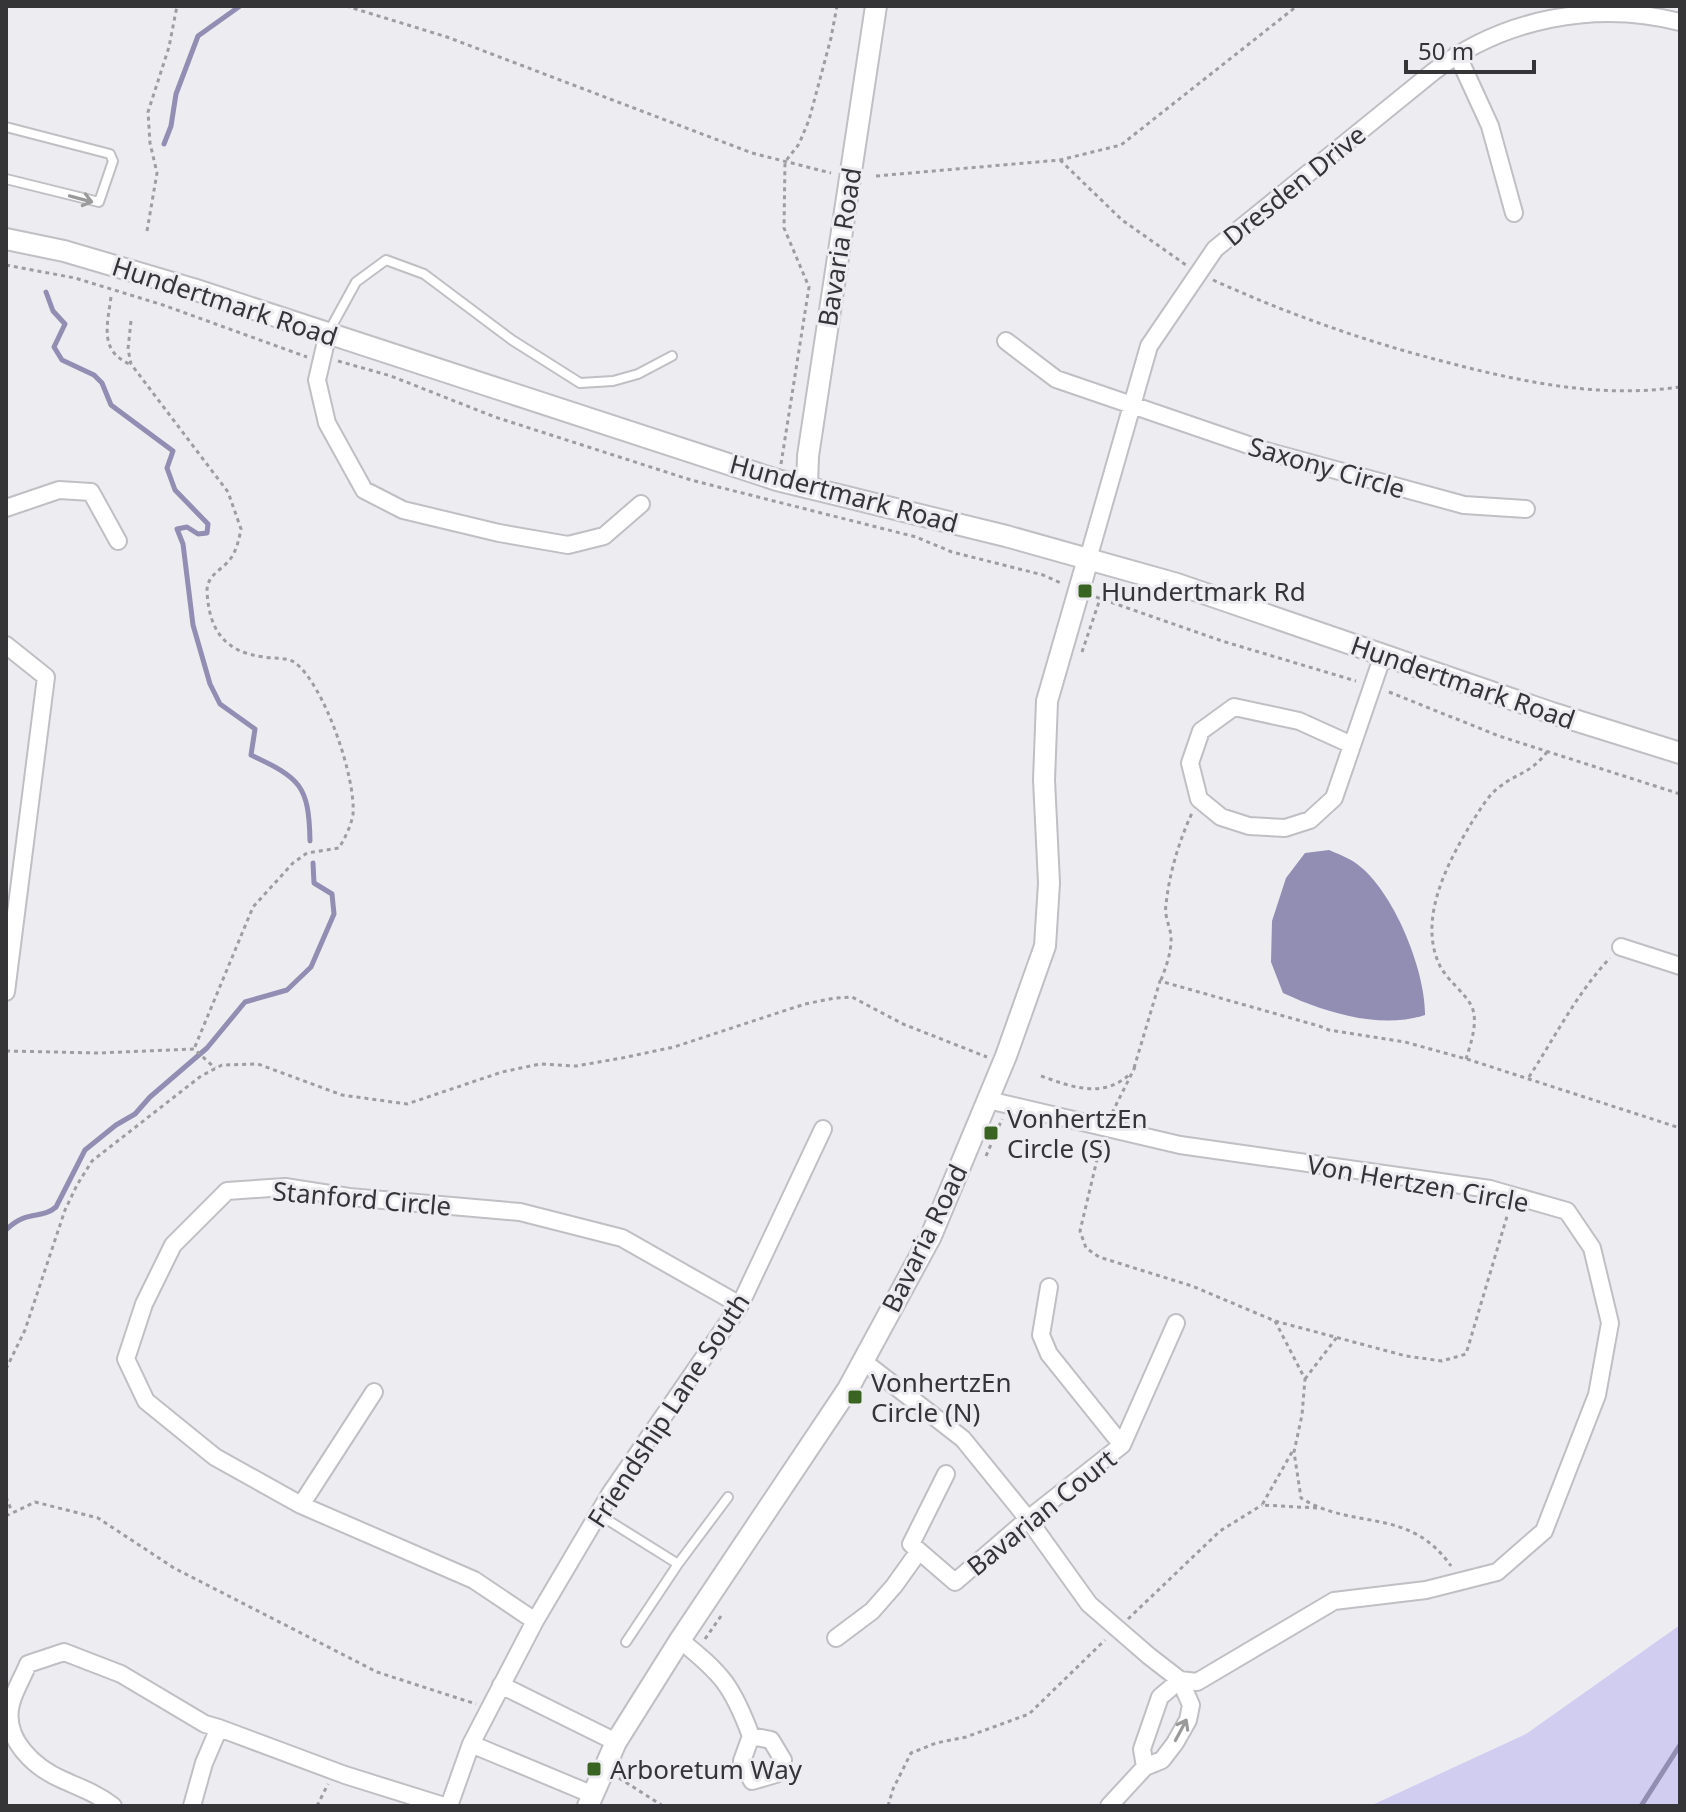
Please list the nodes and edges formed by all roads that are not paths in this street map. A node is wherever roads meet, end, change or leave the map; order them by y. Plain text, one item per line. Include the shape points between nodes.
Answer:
1 (876, 6) edge
2 (1680, 22) edge
3 (1457, 54) junction
4 (6, 127) edge
5 (6, 179) edge
6 (1514, 213) dead end
7 (6, 239) edge
8 (328, 333) junction
9 (1006, 341) dead end
10 (672, 356) dead end
11 (1132, 405) junction
12 (807, 487) junction
13 (641, 504) dead end
14 (6, 508) edge
15 (1526, 509) dead end
16 (118, 541) dead end
17 (1088, 559) junction
18 (6, 645) edge
19 (1383, 655) junction
20 (1352, 745) junction
21 (1680, 753) edge
22 (1621, 947) road end
23 (1680, 966) edge
24 (6, 992) edge
25 (998, 1102) junction
26 (823, 1129) dead end
27 (1049, 1287) dead end
28 (740, 1305) junction
29 (1176, 1323) dead end
30 (863, 1361) junction
31 (374, 1392) dead end
32 (1122, 1445) junction
33 (946, 1474) dead end
34 (728, 1497) dead end
35 (301, 1505) junction
36 (598, 1514) junction
37 (1028, 1519) junction
38 (919, 1551) junction
39 (678, 1564) junction
40 (535, 1621) junction
41 (836, 1638) dead end
42 (680, 1640) junction
43 (626, 1642) dead end
44 (1180, 1680) junction
45 (501, 1685) junction
46 (219, 1728) junction
47 (751, 1736) dead end
48 (616, 1742) junction
49 (471, 1744) junction
50 (1145, 1767) junction
51 (590, 1800) edge
52 (113, 1806) edge
53 (192, 1806) edge
54 (447, 1806) edge
55 (1109, 1806) edge

1 - 12 street, Bavaria Road
2 - 3 street, Dresden Drive via 1639,13 1573,14 1511,28
3 - 6 street via 1490,126
3 - 11 street, Dresden Drive via 1215,249 1149,346
5 -> 4 lane via 99,202 113,161 110,154
7 - 8 street, Hundertmark Road via 64,251
8 - 10 lane via 356,282 386,260 424,274 580,383 638,374
8 - 12 street, Hundertmark Road
8 - 13 street via 317,380 327,423 364,490 403,510 568,545 604,536
9 - 11 street, Saxony Circle via 1056,379
11 - 15 street, Saxony Circle via 1266,451 1464,505
11 - 17 street, Dresden Drive
12 - 17 street, Hundertmark Road
14 - 16 street via 59,490 91,492
17 - 19 street, Hundertmark Road
17 - 25 street, Bavaria Road via 1047,701 1045,946
18 - 24 street via 46,677
19 - 20 street
19 - 21 street, Hundertmark Road
20 - 20 street via 1334,798 1310,820 1285,828 1249,826 1221,817 1199,799 1190,763 1201,731 1234,707 1299,721
22 - 23 street
25 - 30 street, Bavaria Road
25 - 44 street, Von Hertzen Circle via 1180,1145 1490,1189 1567,1211 1592,1248 1610,1323 1597,1395 1544,1531 1497,1572 1426,1590 1334,1601 1197,1682
26 - 28 street, Friendship Lane South
27 - 32 street, Bavarian Court via 1041,1335 1049,1354
28 - 35 street, Stanford Circle via 622,1238 520,1212 285,1187 227,1191 173,1245 144,1304 126,1359 146,1401 215,1457
28 - 36 street, Friendship Lane South
29 - 32 street, Bavarian Court
30 - 37 street via 963,1439
30 - 42 street, Bavaria Road
31 - 35 street
32 - 37 street, Bavarian Court
33 - 38 street via 912,1537 911,1544
34 - 39 lane
35 - 40 street, Stanford Circle via 474,1580
36 - 39 lane
36 - 40 street, Friendship Lane South
37 - 38 street, Bavarian Court via 955,1582
37 - 44 street via 1089,1604
38 - 41 street via 872,1611
39 - 43 lane
40 - 45 street, Friendship Lane South
42 - 47 street via 715,1668 736,1696
42 - 48 street, Bavaria Road
44 - 50 street via 1160,1697 1142,1749
50 -> 44 street via 1162,1760 1188,1720 1191,1705
45 - 48 street
45 - 49 street, Friendship Lane South
46 - 52 street via 121,1674 64,1652 28,1664 10,1706 11,1730 25,1756
46 - 53 street
46 - 54 street
48 - 51 street, Bavaria Road
49 - 51 street
49 - 54 street, Friendship Lane South
50 - 55 street

